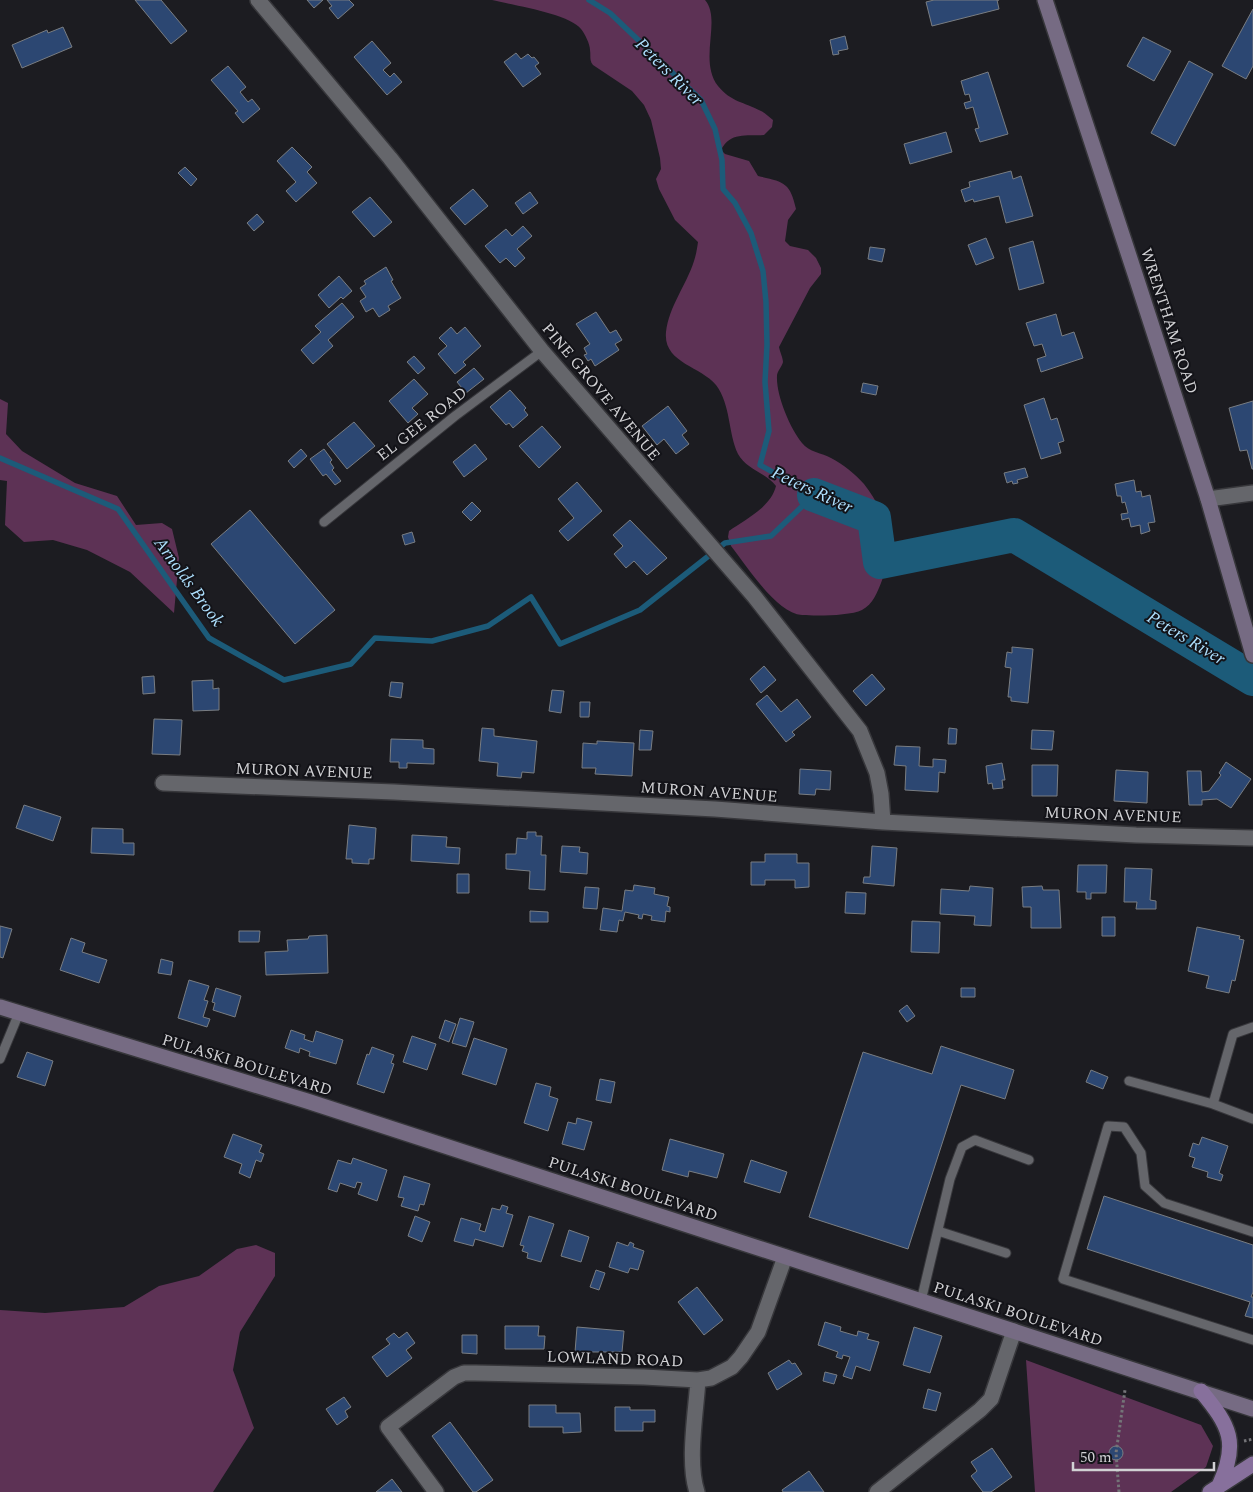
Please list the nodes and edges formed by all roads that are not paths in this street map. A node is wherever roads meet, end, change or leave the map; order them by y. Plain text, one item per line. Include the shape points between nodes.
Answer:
1 (258, 0) edge
2 (1045, 0) edge
3 (542, 351) junction
4 (1253, 493) edge
5 (1208, 499) junction
6 (324, 522) dead end
7 (1253, 655) edge
8 (163, 783) dead end
9 (883, 822) junction
10 (1253, 838) edge
11 (0, 1007) edge
12 (19, 1013) junction
13 (1253, 1028) edge
14 (0, 1059) edge
15 (1129, 1080) dead end
16 (1213, 1104) junction
17 (1253, 1119) edge
18 (1029, 1160) dead end
19 (938, 1231) junction
20 (1253, 1232) edge
21 (1006, 1253) dead end
22 (784, 1257) junction
23 (920, 1301) junction
24 (1014, 1331) junction
25 (1253, 1340) edge
26 (698, 1380) junction
27 (1201, 1391) junction
28 (1253, 1409) edge
29 (1253, 1464) edge
30 (1214, 1489) edge
31 (436, 1492) edge
32 (697, 1492) edge
33 (877, 1492) edge

1 - 3 street, PINE GROVE AVENUE via 390,158
2 - 5 main road, WRENTHAM ROAD
3 - 6 lane, EL GEE ROAD via 455,416
3 - 9 street, PINE GROVE AVENUE via 754,596 860,731 877,774
4 - 5 street
5 - 7 main road, WRENTHAM ROAD
8 - 9 street, MURON AVENUE via 394,792
9 - 10 street, MURON AVENUE
11 - 12 main road, PULASKI BOULEVARD
12 - 14 lane
12 - 22 main road, PULASKI BOULEVARD via 307,1101
13 - 16 lane via 1233,1034
15 - 16 lane
16 - 17 lane
18 - 19 lane via 975,1140 962,1147 950,1179
19 - 21 lane
19 - 23 lane
20 - 25 lane via 1164,1203 1145,1186 1141,1153 1124,1127 1108,1126 1063,1279
22 - 23 main road, PULASKI BOULEVARD
22 - 26 street, LOWLAND ROAD via 758,1332 742,1357 721,1374
23 - 24 main road, PULASKI BOULEVARD
24 - 27 main road, PULASKI BOULEVARD
24 - 33 street via 991,1399
26 - 31 street, LOWLAND ROAD via 464,1373 454,1377 388,1428
26 - 32 street via 692,1465
27 - 28 main road, PULASKI BOULEVARD
27 - 30 main road via 1229,1435 1227,1469
29 - 30 main road

